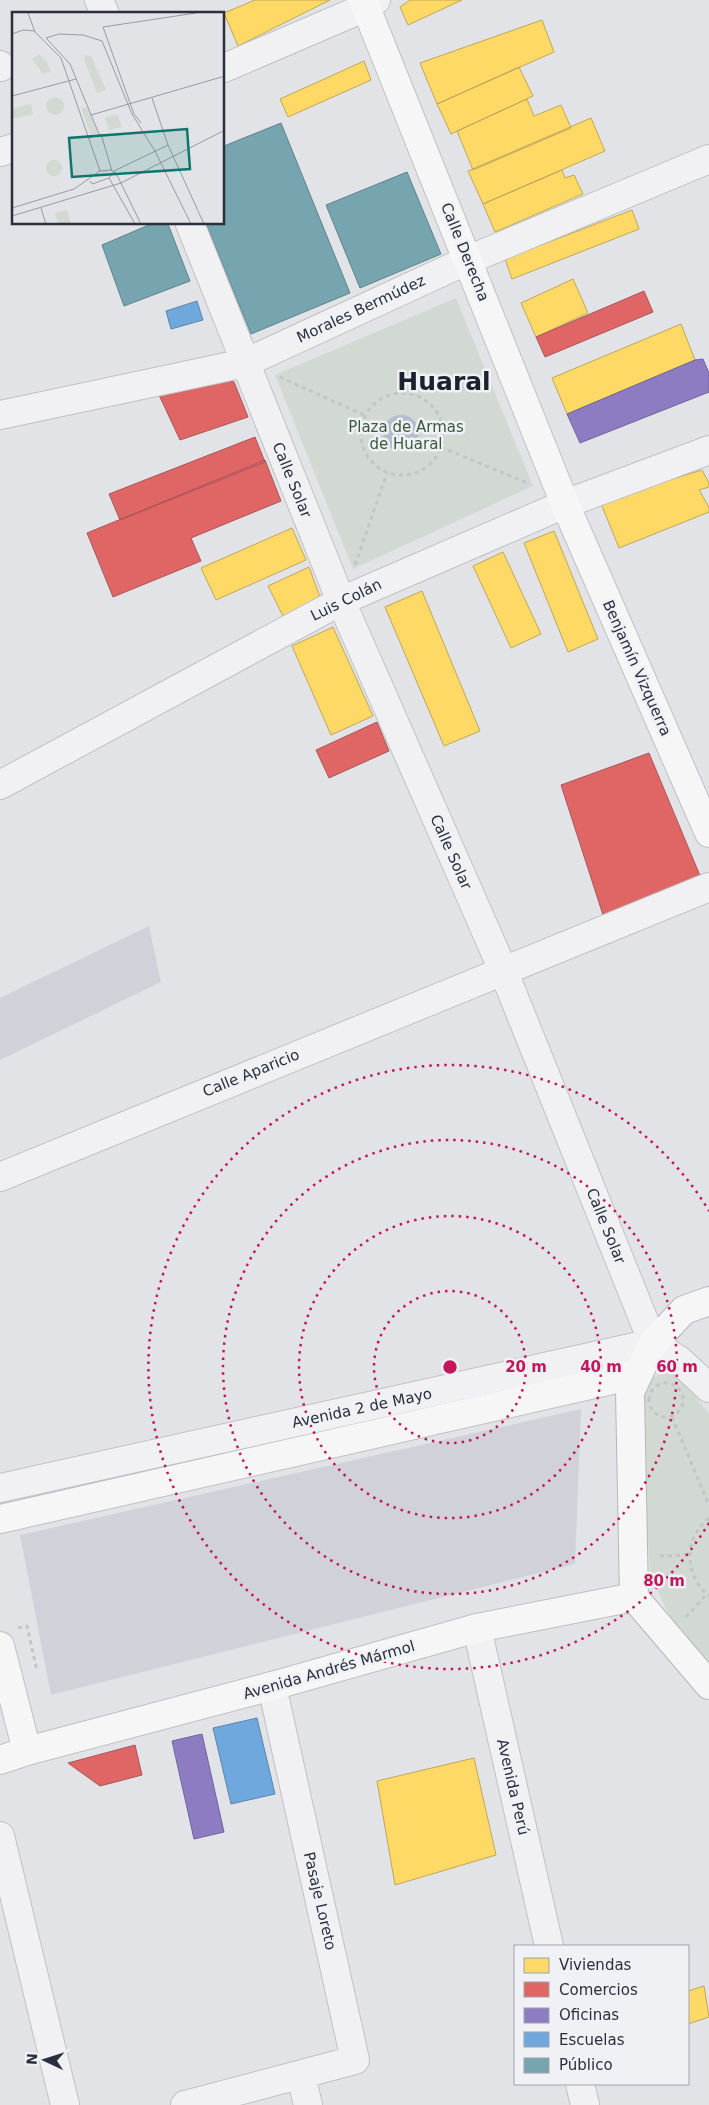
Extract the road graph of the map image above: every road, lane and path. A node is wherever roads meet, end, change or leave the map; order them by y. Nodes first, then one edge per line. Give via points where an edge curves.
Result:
1 (99, 0) edge
2 (369, 2) edge
3 (104, 12) edge
4 (225, 68) edge
5 (709, 159) edge
6 (190, 225) edge
7 (468, 260) junction
8 (245, 363) junction
9 (284, 371) dead end
10 (275, 375) junction
11 (279, 384) dead end
12 (0, 415) edge
13 (366, 416) junction
14 (441, 447) junction
15 (709, 450) edge
16 (387, 472) junction
17 (530, 477) dead end
18 (533, 486) junction
19 (524, 490) dead end
20 (565, 504) junction
21 (350, 560) dead end
22 (362, 565) dead end
23 (353, 569) junction
24 (341, 601) junction
25 (0, 785) edge
26 (709, 833) edge
27 (709, 886) edge
28 (503, 970) junction
29 (0, 1177) edge
30 (709, 1300) edge
31 (653, 1343) junction
32 (638, 1374) junction
33 (709, 1388) edge
34 (672, 1417) junction
35 (0, 1488) edge
36 (709, 1505) edge
37 (709, 1518) edge
38 (0, 1519) edge
39 (689, 1555) junction
40 (659, 1556) dead end
41 (708, 1595) edge
42 (634, 1596) junction
43 (682, 1622) dead end
44 (27, 1626) dead end
45 (477, 1628) junction
46 (0, 1646) edge
47 (38, 1671) dead end
48 (709, 1685) edge
49 (272, 1686) junction
50 (27, 1751) junction
51 (0, 1760) edge
52 (0, 1836) edge
53 (549, 1945) edge
54 (301, 2076) junction
55 (580, 2085) edge
56 (65, 2105) edge
57 (185, 2105) edge
58 (308, 2105) edge
59 (585, 2105) edge

1 - 3 street
2 - 4 street
2 - 7 main road, Calle Derecha
5 - 7 street, Morales Bermúdez
6 - 8 street, Calle Solar
7 - 8 street, Morales Bermúdez
7 - 20 main road, Calle Derecha
8 - 12 street, Morales Bermúdez
8 - 24 street, Calle Solar
9 - 10 path
10 - 11 path
10 - 13 path
13 - 14 path via 373,404 385,397 398,392 412,393 435,408 442,420 444,434
13 - 16 path via 361,429 362,443 376,466
14 - 16 path via 426,468 414,474
14 - 18 path
15 - 20 street, Luis Colán
16 - 23 path
17 - 18 path
18 - 19 path
20 - 24 street, Luis Colán
20 - 26 main road, Benjamín Vizquerra
21 - 23 path
22 - 23 path
24 - 25 street, Luis Colán
24 - 28 street, Calle Solar
27 - 28 street, Calle Aparicio
28 - 29 street, Calle Aparicio
28 - 31 street, Calle Solar
30 - 31 main road via 684,1310
31 - 32 main road
31 - 33 street via 680,1361
31 - 35 street, Avenida 2 de Mayo
32 - 38 main road, Avenida 2 de Mayo
32 - 42 main road via 630,1392
34 - 34 path via 683,1403 681,1392 667,1383 656,1386 648,1400 652,1411 661,1418
34 - 36 path
37 - 39 path via 697,1530
39 - 40 path
39 - 41 path via 692,1574
41 - 43 path
42 - 45 main road, Avenida Andrés Mármol
42 - 48 main road
44 - 47 path
45 - 49 main road, Avenida Andrés Mármol
45 - 53 street, Avenida Perú
46 - 50 main road
49 - 50 main road, Avenida Andrés Mármol
49 - 54 street, Pasaje Loreto via 355,2060
50 - 51 main road, Avenida Andrés Mármol
52 - 56 street
54 - 57 street
54 - 58 street
55 - 59 street

